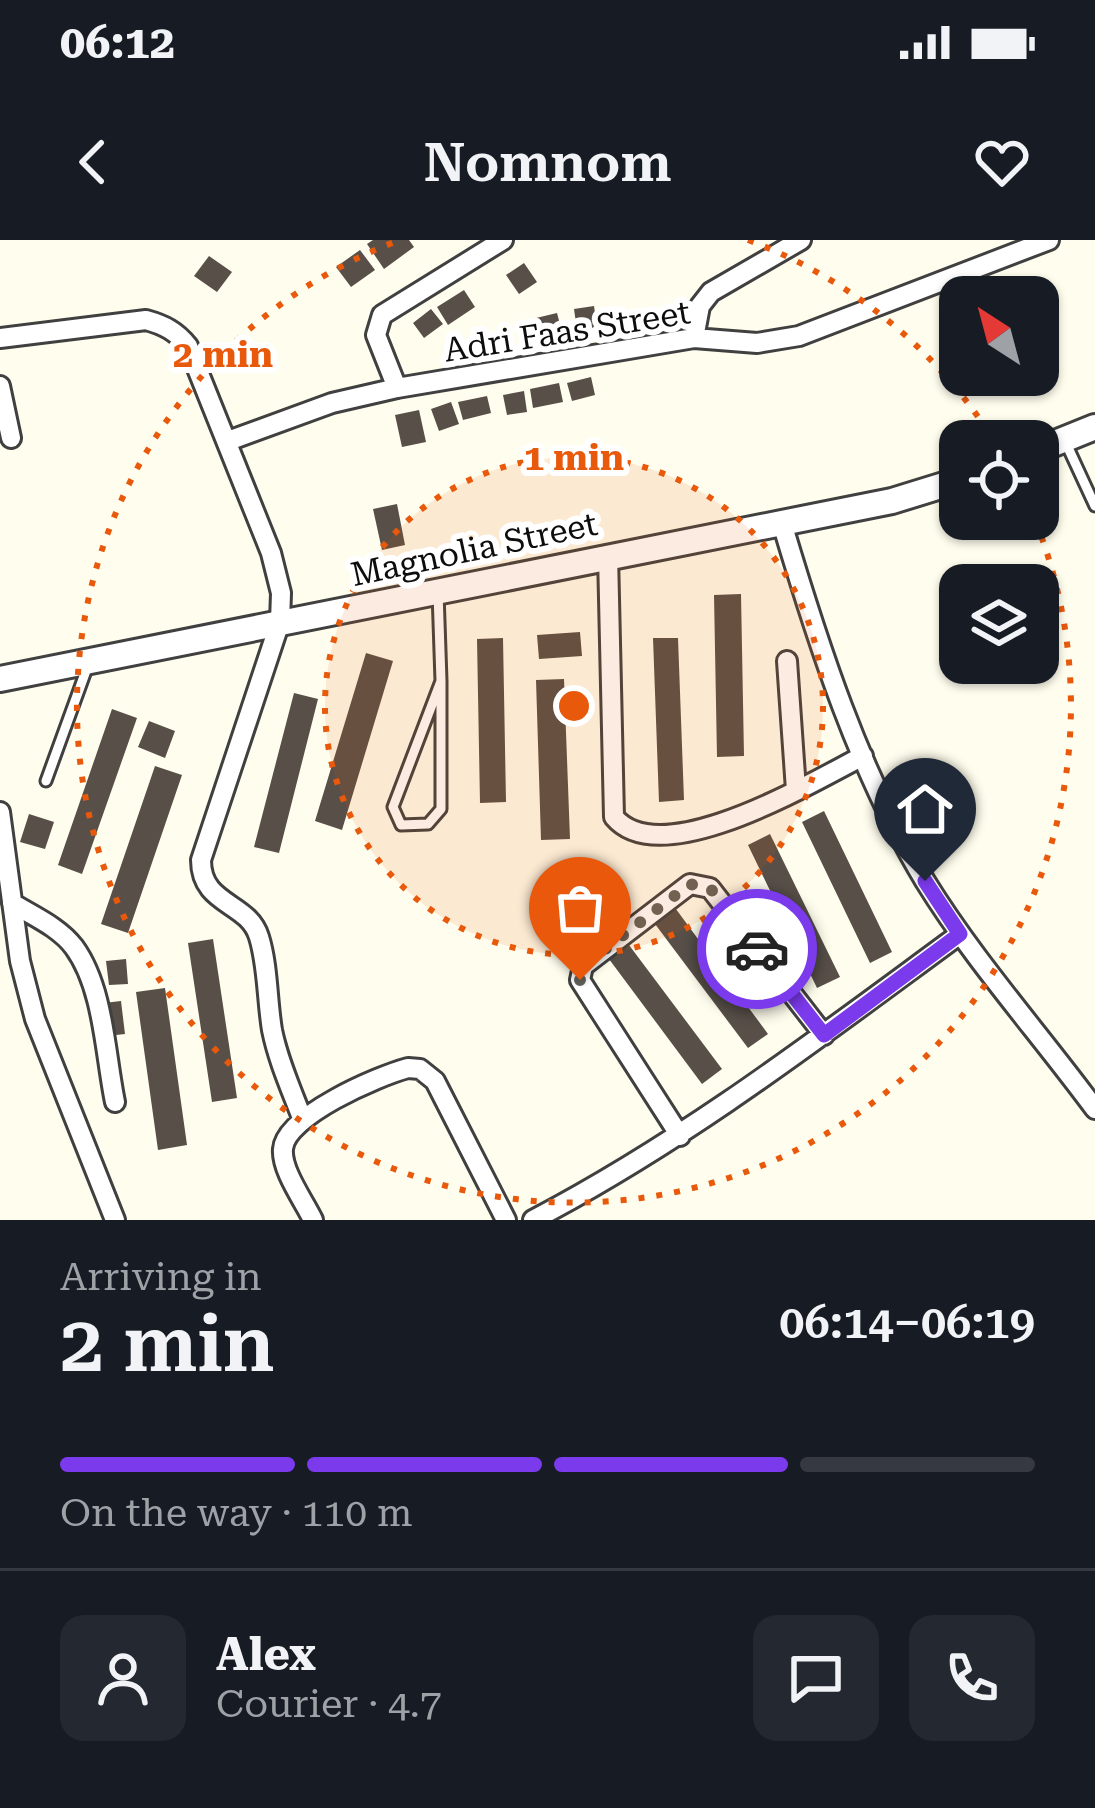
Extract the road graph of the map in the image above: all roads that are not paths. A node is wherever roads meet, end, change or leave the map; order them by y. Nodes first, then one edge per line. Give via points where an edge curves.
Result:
1 (503, 240) edge
2 (801, 240) edge
3 (1048, 240) edge
4 (0, 338) edge
5 (694, 338) junction
6 (0, 386) edge
7 (397, 388) junction
8 (1095, 427) edge
9 (11, 438) dead end
10 (228, 440) junction
11 (1064, 440) junction
12 (1059, 442) edge
13 (939, 486) edge
14 (1095, 506) edge
15 (782, 523) junction
16 (608, 555) junction
17 (438, 592) junction
18 (280, 622) junction
19 (787, 661) dead end
20 (88, 664) junction
21 (0, 679) edge
22 (441, 681) junction
23 (863, 757) junction
24 (46, 781) dead end
25 (796, 790) junction
26 (0, 812) edge
27 (12, 903) junction
28 (960, 934) junction
29 (824, 1035) junction
30 (1089, 1087) edge
31 (115, 1102) dead end
32 (1095, 1109) edge
33 (302, 1118) junction
34 (680, 1136) junction
35 (116, 1220) edge
36 (313, 1220) edge
37 (506, 1220) edge
38 (533, 1220) edge

1 - 7 street via 382,315 376,334
2 - 5 street via 705,298
3 - 5 street, Adri Faas Street via 799,336 757,344
4 - 10 street via 159,324 188,346
5 - 7 street, Adri Faas Street
6 - 9 street
7 - 10 street, Adri Faas Street
8 - 11 street
10 - 18 street via 276,573
11 - 12 street
11 - 14 lane
13 - 15 street, Magnolia Street
15 - 16 street, Magnolia Street
15 - 23 street
16 - 17 street, Magnolia Street
16 - 25 street via 614,818 633,832 690,833
17 - 18 street, Magnolia Street
17 - 22 lane
18 - 20 street, Magnolia Street
18 - 33 street via 201,870 209,890 259,937 273,1035
19 - 25 street
20 - 21 street, Magnolia Street
20 - 24 lane
22 - 22 lane via 441,808 428,824 401,825 394,807
23 - 25 street
23 - 28 street
26 - 27 street
27 - 31 street via 63,935 83,963
27 - 35 street via 35,1019
28 - 29 street
28 - 30 street
29 - 34 street
29 - 34 street via 710,888 690,884 583,966 580,980
30 - 32 street
33 - 36 street via 283,1156
33 - 37 street via 397,1071 420,1069 434,1081
34 - 38 street

